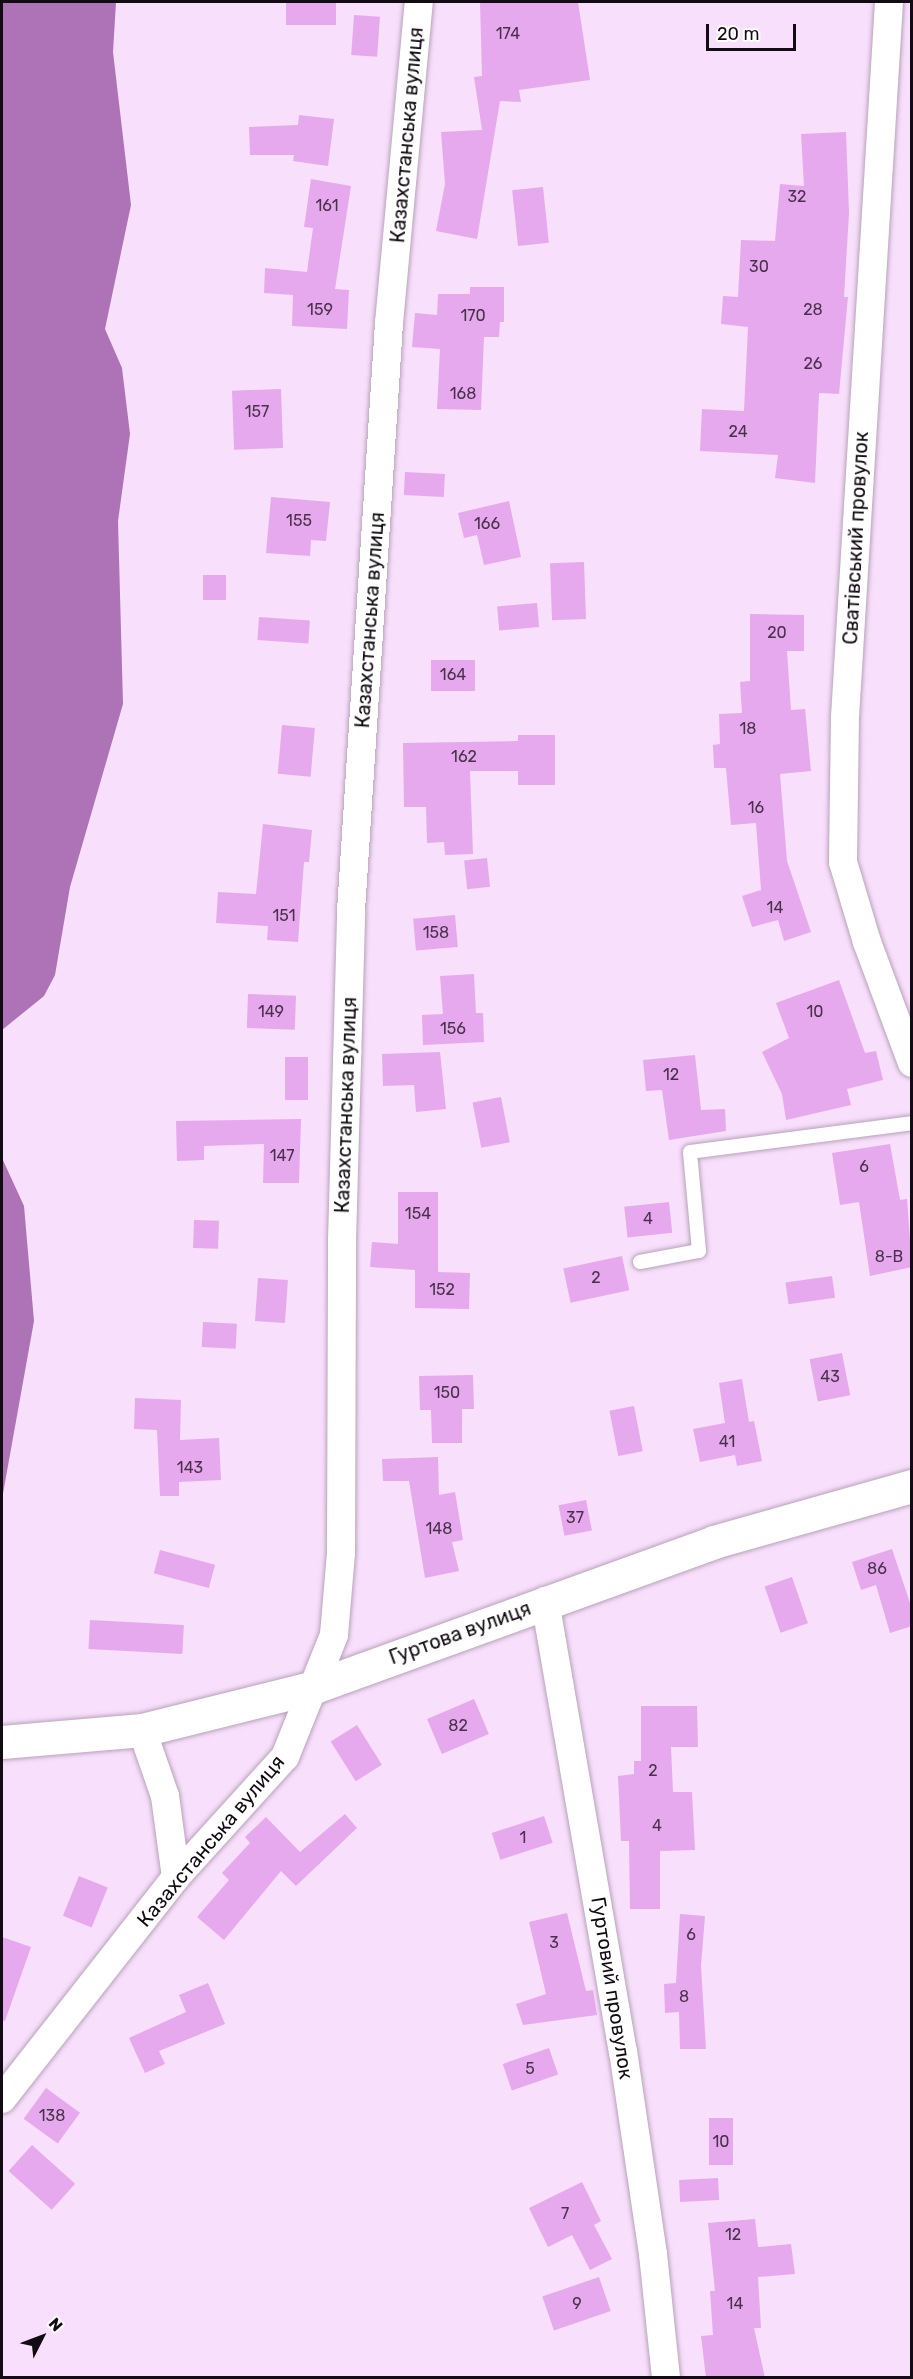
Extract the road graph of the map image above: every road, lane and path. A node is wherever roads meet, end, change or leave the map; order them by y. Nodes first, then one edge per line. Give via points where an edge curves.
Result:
1 (419, 2) edge
2 (889, 2) edge
3 (912, 1063) edge
4 (912, 1123) edge
5 (640, 1262) dead end
6 (912, 1486) edge
7 (545, 1601) junction
8 (314, 1687) junction
9 (142, 1730) junction
10 (2, 1742) edge
11 (176, 1877) junction
12 (2, 2099) edge
13 (666, 2378) edge

1 - 8 street, Казахстанська вулиця via 389,323 351,911 342,1241 341,1553 334,1635
2 - 3 street, Сватівський провулок via 845,717 843,862 867,942
4 - 5 lane via 690,1152 699,1251
6 - 7 street, Гуртова вулиця via 714,1542
7 - 8 street, Гуртова вулиця
7 - 13 street, Гуртовий провулок via 623,2051 654,2254
8 - 9 street, Гуртова вулиця
8 - 11 street, Казахстанська вулиця via 285,1757
9 - 10 street, Гуртова вулиця
9 - 11 street via 165,1796
11 - 12 street, Казахстанська вулиця

